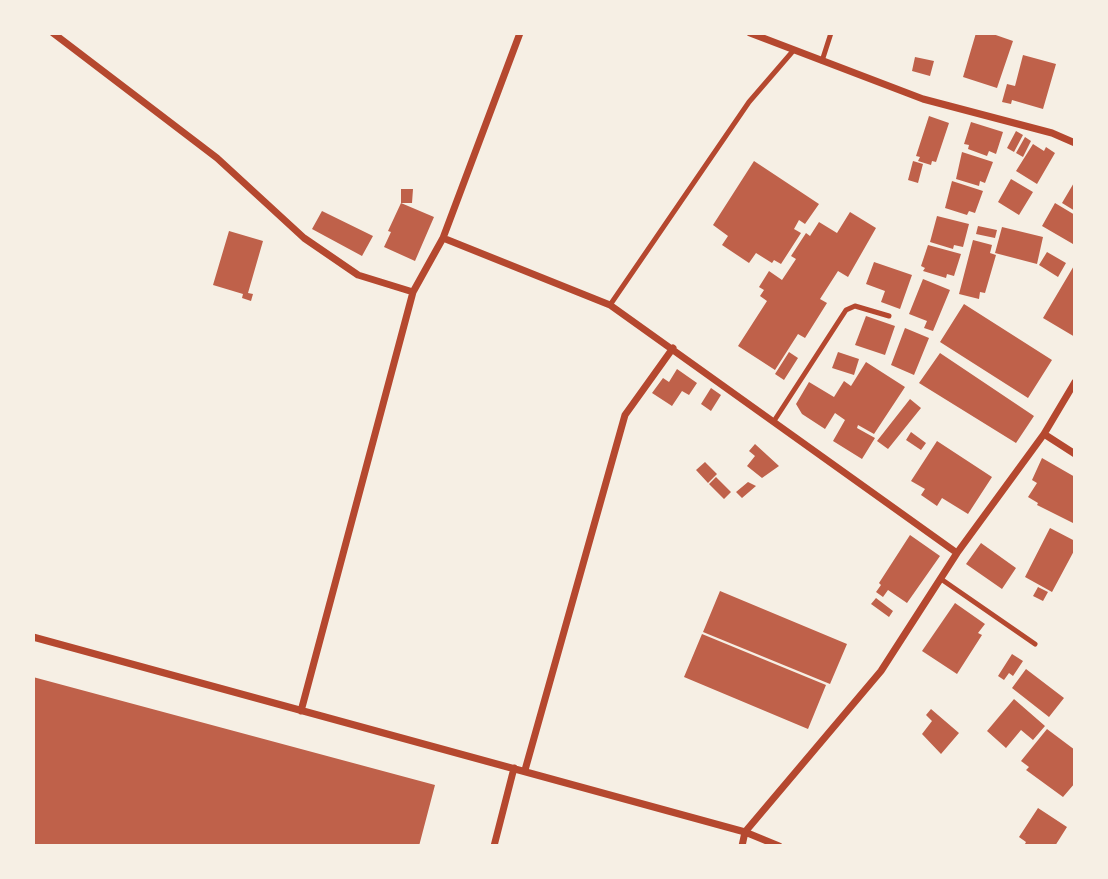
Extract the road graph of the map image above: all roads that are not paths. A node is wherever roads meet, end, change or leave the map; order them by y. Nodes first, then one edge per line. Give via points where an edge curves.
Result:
1 (53, 33) edge
2 (520, 33) edge
3 (750, 33) edge
4 (831, 33) edge
5 (793, 51) junction
6 (822, 61) junction
7 (1075, 143) edge
8 (443, 238) junction
9 (413, 292) junction
10 (610, 305) junction
11 (888, 316) dead end
12 (673, 348) junction
13 (1075, 382) edge
14 (774, 421) junction
15 (1044, 434) junction
16 (1075, 454) edge
17 (957, 553) junction
18 (941, 579) junction
19 (33, 637) edge
20 (1035, 644) dead end
21 (301, 711) junction
22 (514, 768) junction
23 (525, 770) junction
24 (745, 832) junction
25 (494, 846) edge
26 (742, 846) edge
27 (779, 846) edge

1 - 9 street via 218,158 304,238 358,275
2 - 8 street
3 - 5 street
4 - 6 lane
5 - 6 street
5 - 10 lane via 749,102
6 - 7 street via 923,99
8 - 9 street
8 - 10 street
9 - 21 street
10 - 12 street
11 - 14 lane via 855,306 846,310
12 - 14 street
12 - 23 street via 625,415
13 - 15 street
14 - 17 street
15 - 16 street
15 - 17 street
17 - 18 street
18 - 20 lane
18 - 24 street via 881,671
19 - 21 street
21 - 22 street
22 - 23 street
22 - 25 street
23 - 24 street
24 - 26 street
24 - 27 street

